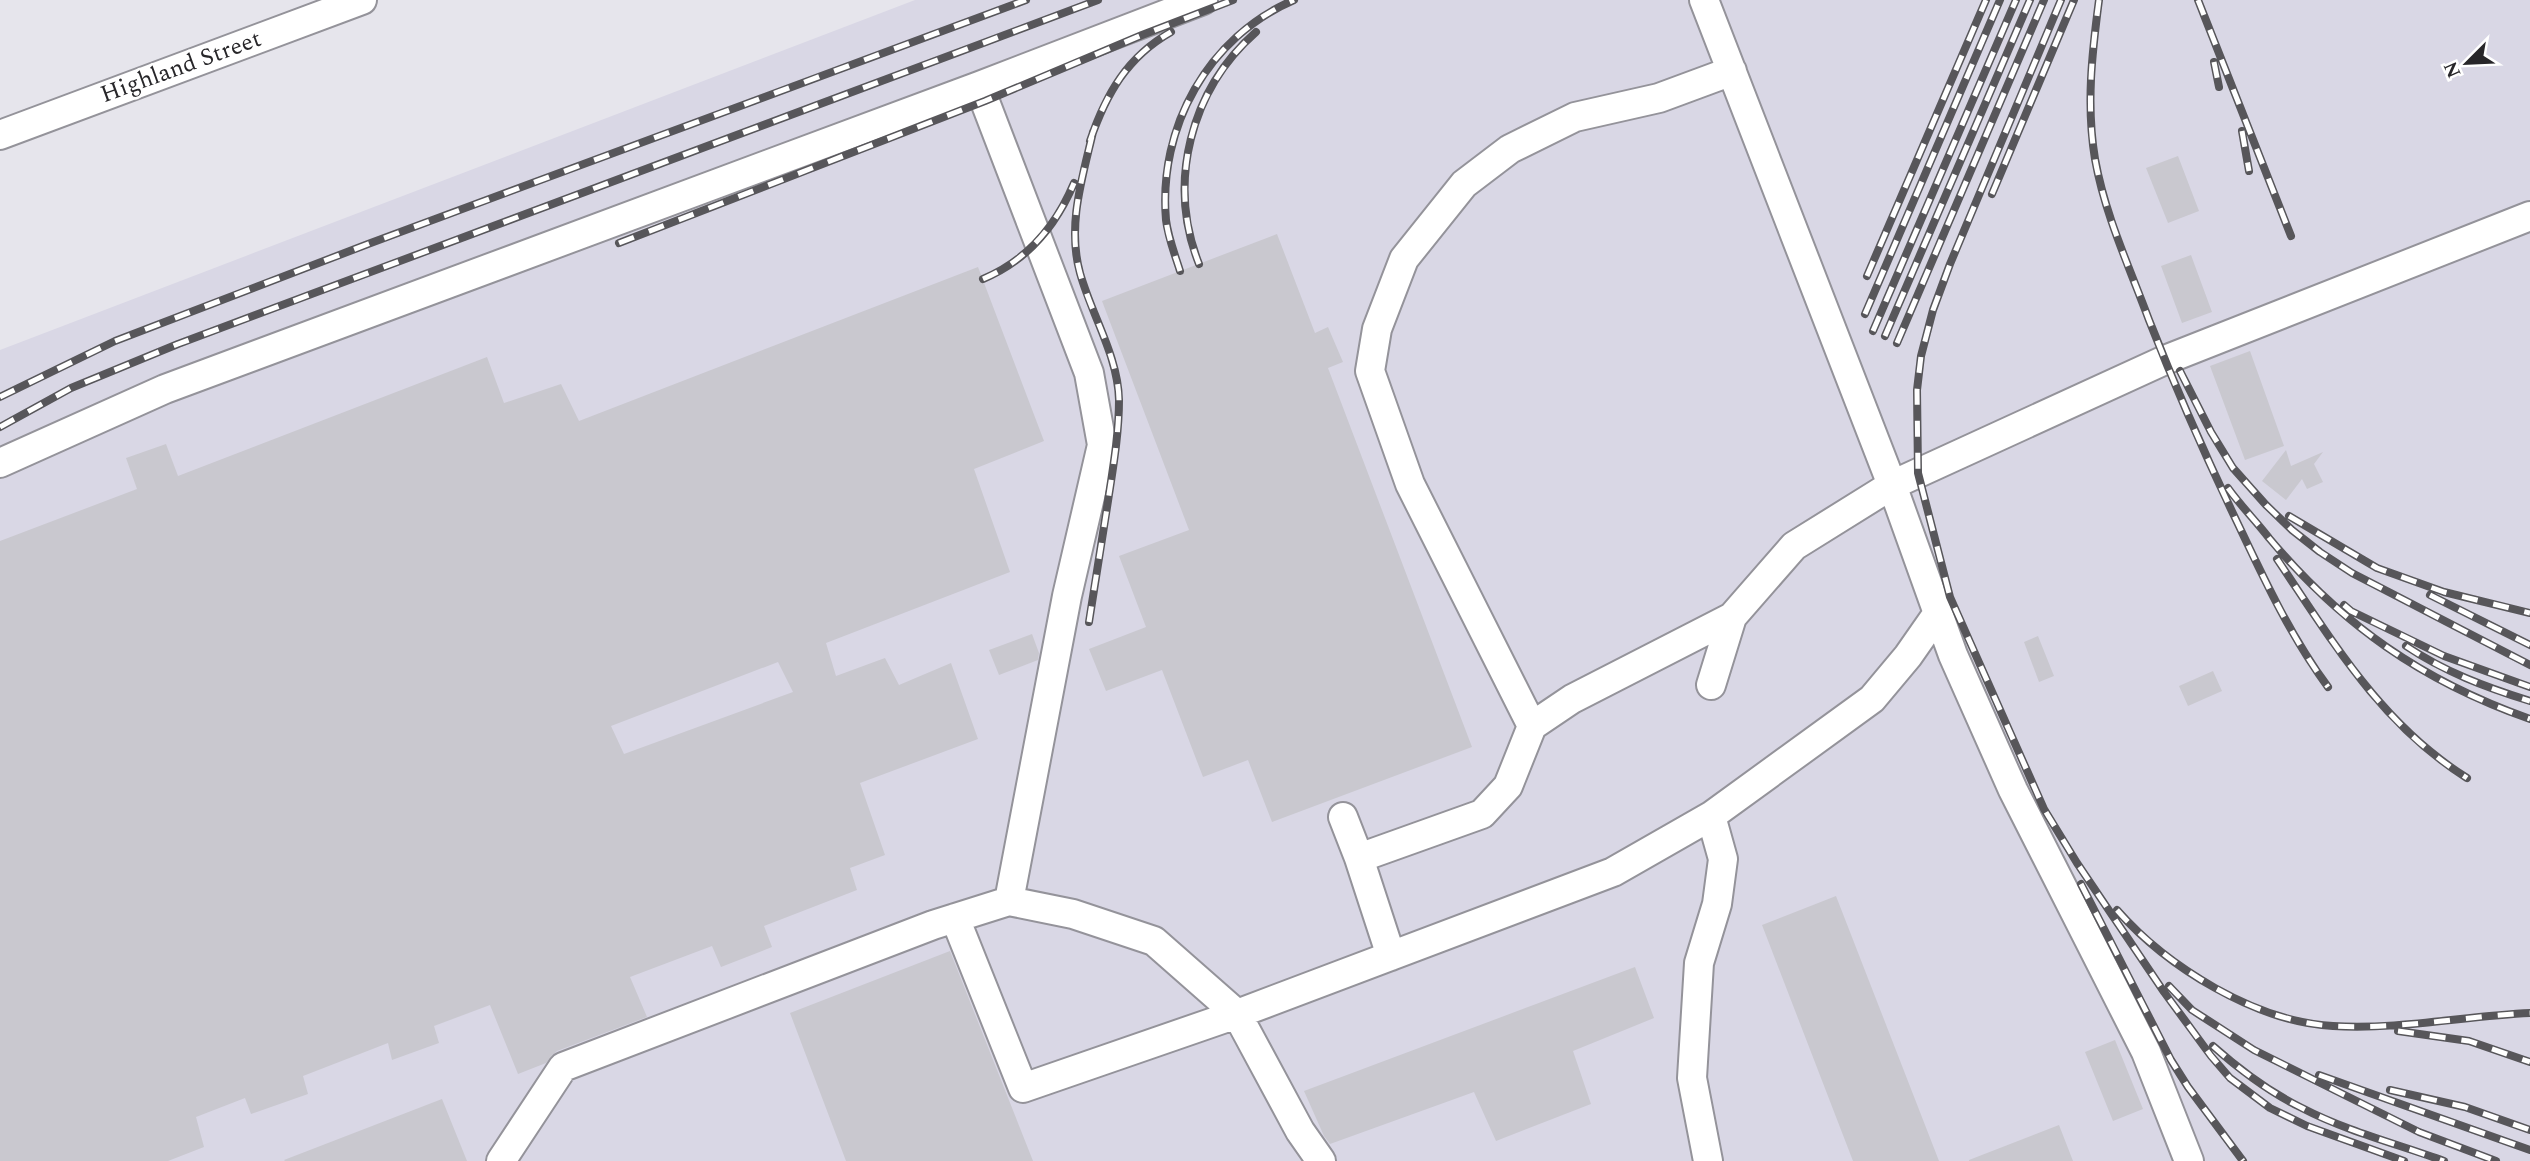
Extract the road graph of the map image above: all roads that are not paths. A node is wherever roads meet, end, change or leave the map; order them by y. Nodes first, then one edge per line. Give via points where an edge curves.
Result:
1 (362, 0) edge
2 (1203, 0) edge
3 (1704, 0) edge
4 (1731, 71) junction
5 (979, 86) junction
6 (0, 135) edge
7 (2530, 216) edge
8 (0, 463) edge
9 (1892, 485) junction
10 (1938, 613) junction
11 (1732, 617) junction
12 (1711, 685) dead end
13 (1532, 726) junction
14 (1711, 816) junction
15 (1343, 817) dead end
16 (1359, 858) junction
17 (1009, 901) junction
18 (956, 918) junction
19 (1391, 956) junction
20 (1237, 1014) junction
21 (501, 1161) edge
22 (1321, 1161) edge
23 (1708, 1161) edge
24 (2189, 1161) edge

1 - 6 street, Highland Street
2 - 5 street
3 - 4 street
4 - 9 street
4 - 13 street via 1660,98 1575,117 1510,149 1464,184 1404,259 1377,330 1370,371 1410,484
5 - 8 street via 164,388
5 - 17 street via 1089,373 1102,446
7 - 9 street via 2165,359
9 - 10 street
9 - 11 street via 1794,546
10 - 14 street via 1872,699
10 - 24 street via 2013,790 2146,1052
11 - 12 street
11 - 13 street via 1572,699
13 - 16 street via 1508,786 1482,814
14 - 19 street via 1613,872
14 - 23 street via 1723,859 1717,904 1699,963 1692,1078
15 - 16 street
16 - 19 street
17 - 18 street
17 - 20 street via 1073,914 1154,941
18 - 20 street via 1023,1088
18 - 21 street via 563,1067
19 - 20 street
20 - 22 street

